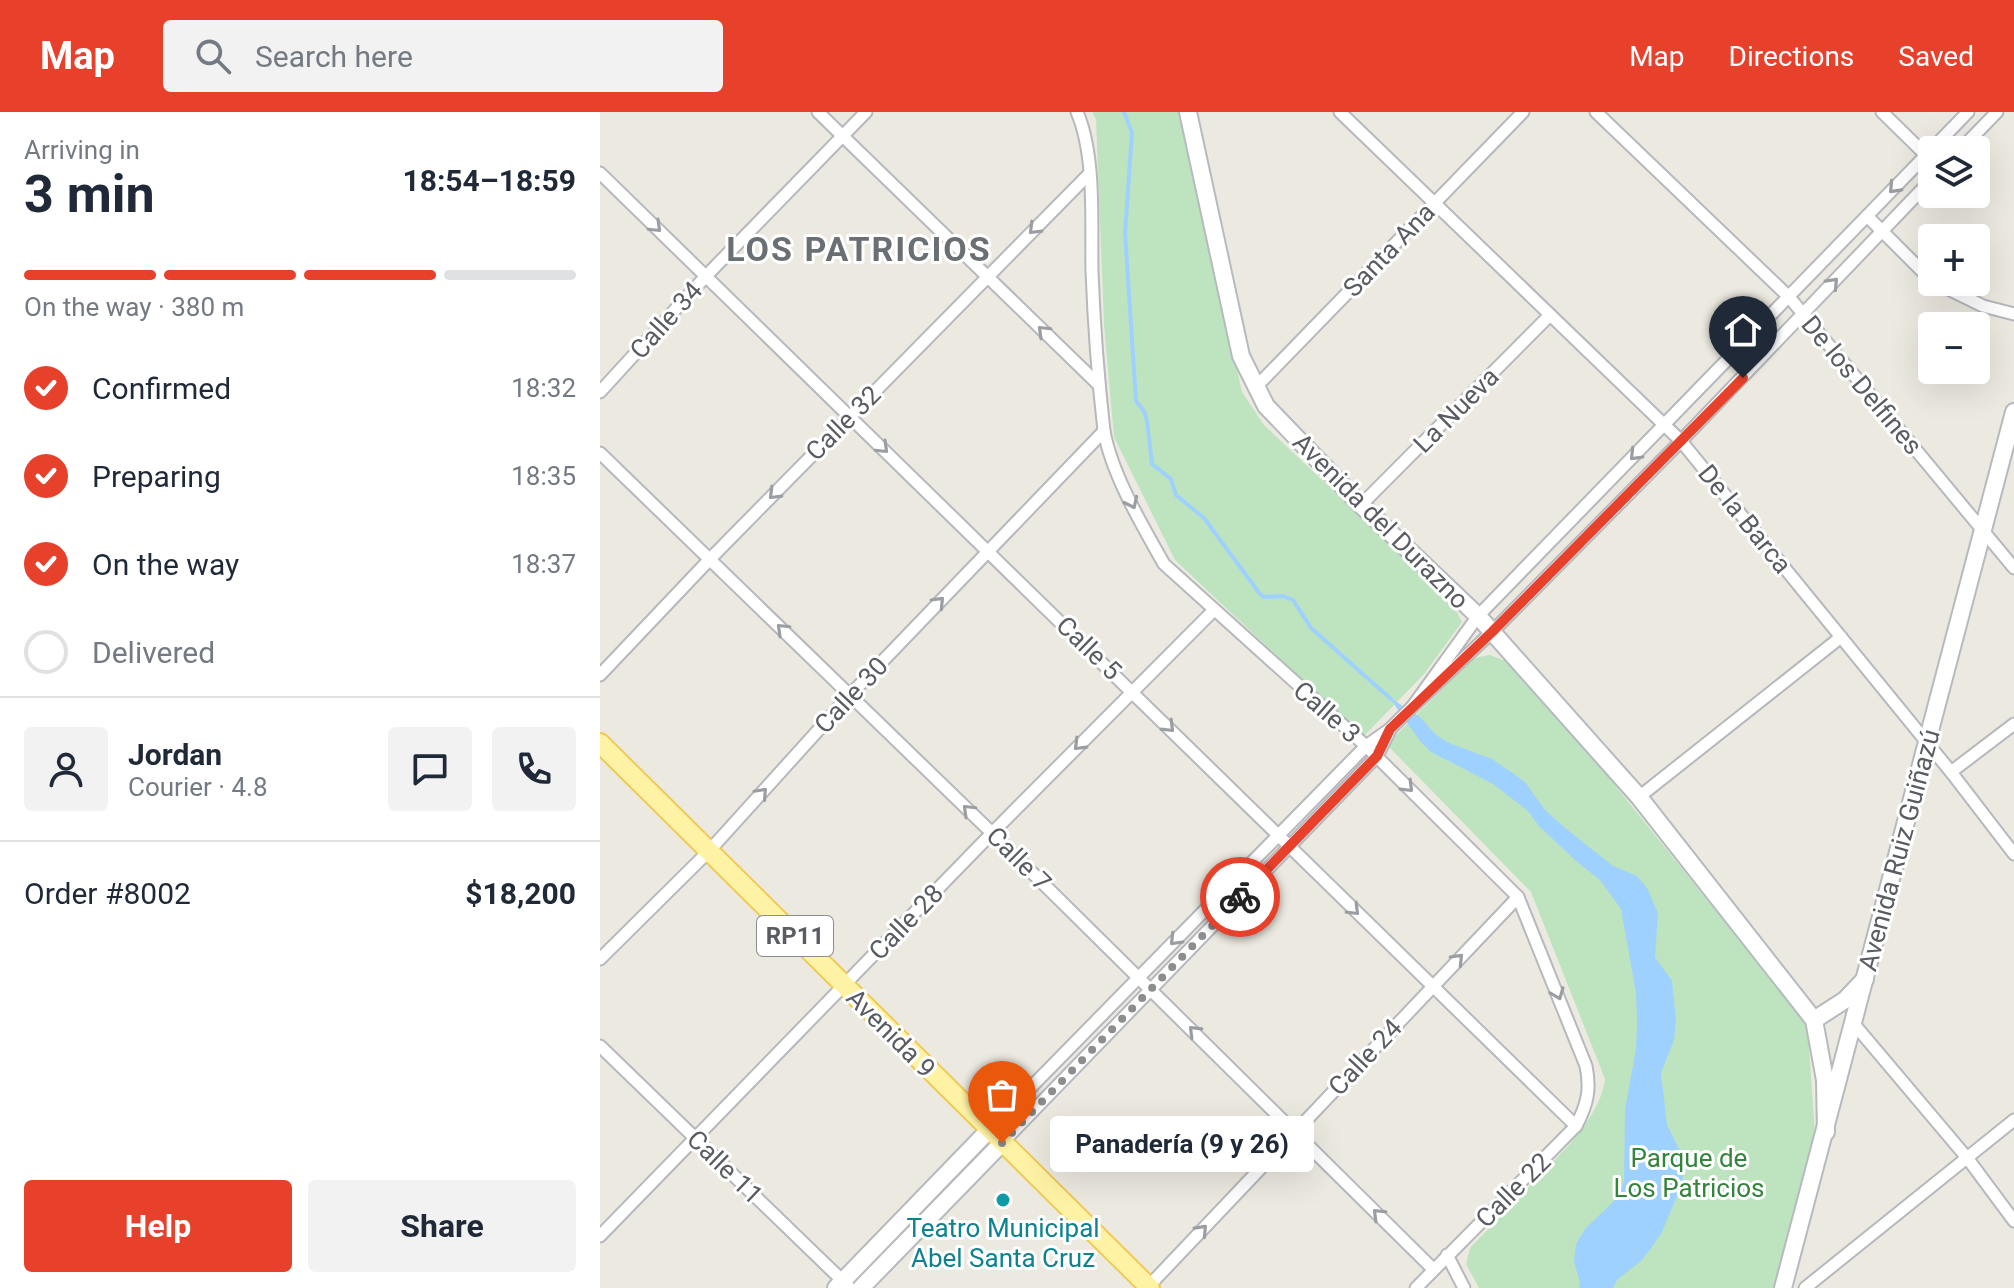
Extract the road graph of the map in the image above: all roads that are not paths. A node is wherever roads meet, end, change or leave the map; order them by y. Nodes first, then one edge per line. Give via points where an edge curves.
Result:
1 (818, 112) edge
2 (866, 112) edge
3 (1077, 112) edge
4 (1188, 112) edge
5 (1340, 112) edge
6 (1523, 112) edge
7 (1596, 112) edge
8 (1882, 112) edge
9 (1968, 112) edge
10 (1997, 112) edge
11 (843, 136) junction
12 (1948, 136) edge
13 (1974, 136) edge
14 (1918, 147) edge
15 (1918, 168) edge
16 (1089, 169) junction
17 (600, 173) edge
18 (1918, 194) edge
19 (1436, 202) junction
20 (1867, 216) junction
21 (1882, 231) junction
22 (1918, 266) edge
23 (706, 276) junction
24 (988, 277) junction
25 (1963, 296) edge
26 (1789, 297) junction
27 (1804, 314) junction
28 (2014, 314) edge
29 (1550, 315) junction
30 (1099, 385) junction
31 (1255, 388) junction
32 (600, 392) edge
33 (2014, 412) edge
34 (850, 416) junction
35 (1664, 426) junction
36 (1104, 431) junction
37 (1681, 441) junction
38 (600, 453) edge
39 (1361, 505) junction
40 (1984, 530) junction
41 (989, 551) junction
42 (710, 559) junction
43 (2014, 568) edge
44 (1213, 611) junction
45 (1478, 616) junction
46 (1492, 632) junction
47 (1841, 637) junction
48 (600, 675) edge
49 (1133, 691) junction
50 (850, 695) junction
51 (1413, 706) junction
52 (2014, 724) edge
53 (1390, 729) junction
54 (600, 743) edge
55 (1927, 743) junction
56 (1366, 746) junction
57 (1377, 756) junction
58 (1951, 772) junction
59 (1639, 797) junction
60 (992, 833) junction
61 (1278, 835) junction
62 (1289, 846) junction
63 (710, 850) junction
64 (2014, 854) edge
65 (1518, 897) junction
66 (600, 959) edge
67 (1139, 977) junction
68 (1866, 977) junction
69 (844, 986) junction
70 (1432, 987) junction
71 (1151, 989) junction
72 (1814, 1020) junction
73 (1854, 1024) junction
74 (600, 1046) edge
75 (1589, 1081) joint
76 (2014, 1120) edge
77 (1576, 1126) junction
78 (1295, 1132) junction
79 (1826, 1132) junction
80 (996, 1136) junction
81 (695, 1138) junction
82 (1968, 1159) junction
83 (2014, 1221) edge
84 (600, 1236) edge
85 (1447, 1255) junction
86 (1433, 1269) junction
87 (843, 1286) edge
88 (1149, 1287) edge
89 (861, 1288) edge
90 (1416, 1288) edge
91 (1464, 1288) edge
92 (1783, 1288) edge
93 (1805, 1288) edge

1 - 11 street
2 - 11 street, Calle 34
3 - 16 street, Calle 3
4 - 31 main road, Avenida del Durazno via 1241,356
5 - 19 street, De la Barca
6 - 19 street, Santa Ana
7 - 26 street, De los Delfines
8 - 14 street
9 - 12 street
10 - 13 street
11 - 23 street, Calle 34
11 - 24 street
15 -> 20 street
16 -> 24 street, Calle 32
16 - 30 street, Calle 3
17 -> 23 street, Calle 5
18 - 21 street
19 - 29 street, De la Barca
19 - 31 street, Santa Ana
20 - 21 street
20 - 26 street
21 - 22 street
27 -> 21 street
23 - 32 street, Calle 34
23 - 34 street, Calle 5
30 -> 24 street
24 - 34 street, Calle 32
25 - 28 street
26 - 27 street, De los Delfines
26 - 35 street
27 - 37 street
27 - 40 street, De los Delfines
29 - 35 street, De la Barca
29 - 39 street, La Nueva
30 - 36 street, Calle 3
31 - 39 main road, Avenida del Durazno
33 - 40 main road, Avenida Ruiz Guiñazú
34 -> 41 street, Calle 5
34 -> 42 street, Calle 32
35 - 37 street, De la Barca
35 -> 45 street
36 - 41 street, Calle 30
36 -> 44 street, Calle 3 via 1108,452 1164,564
37 - 46 street
37 - 47 street, De la Barca
38 - 42 street, Calle 7
39 - 45 main road, Avenida del Durazno
40 - 43 street, De los Delfines
40 - 55 main road, Avenida Ruiz Guiñazú
41 - 49 street, Calle 5
50 -> 41 street, Calle 30
42 - 48 street, Calle 32
50 -> 42 street, Calle 7
44 - 49 street, Calle 28
44 - 56 street, Calle 3
45 - 46 main road, Avenida del Durazno
45 - 51 street
46 - 51 street
46 - 59 main road, Avenida del Durazno
47 - 55 street, De la Barca
47 - 59 street
49 -> 60 street, Calle 28
49 -> 61 street, Calle 5
60 -> 50 street, Calle 7
63 -> 50 street, Calle 30
51 - 53 street
52 - 58 street
53 - 56 street
53 - 57 street
54 - 63 main road, Avenida 9 / RP11
55 - 58 street, De la Barca
55 - 68 main road, Avenida Ruiz Guiñazú
56 - 57 street, Calle 3
56 - 61 street
57 - 62 street
57 -> 65 street, Calle 3
58 - 64 street, De la Barca
59 - 72 main road, Avenida del Durazno
60 - 67 street, Calle 7
60 - 69 street, Calle 28
61 - 62 street, Calle 5
61 -> 67 street
62 -> 70 street, Calle 5
62 - 71 street
63 - 66 street, Calle 30
63 - 69 main road, Avenida 9 / RP11
70 -> 65 street, Calle 24
65 -> 75 street, Calle 3
67 - 71 street, Calle 7
67 - 80 street
68 - 72 main road via 1845,1000
68 - 73 main road, Avenida Ruiz Guiñazú
69 - 80 main road, Avenida 9 / RP11
69 - 81 street, Calle 28
70 - 77 street, Calle 5
70 - 78 street, Calle 24
78 -> 71 street, Calle 7
71 - 80 street
72 - 79 main road via 1825,1080
73 - 79 main road, Avenida Ruiz Guiñazú
73 - 82 street
74 - 81 street, Calle 11
75 - 77 street, Calle 22 via 1586,1107
76 - 82 street
77 - 85 street, Calle 22
86 -> 78 street, Calle 7
88 -> 78 street, Calle 24
79 - 92 main road, Avenida Ruiz Guiñazú
80 - 87 main road
80 - 88 main road, Avenida 9 / RP11
80 - 89 main road
81 - 84 street, Calle 28
81 - 87 street, Calle 11
82 - 83 street
82 - 93 street
85 - 86 street, Calle 22
85 - 91 street
86 - 90 street, Calle 22

